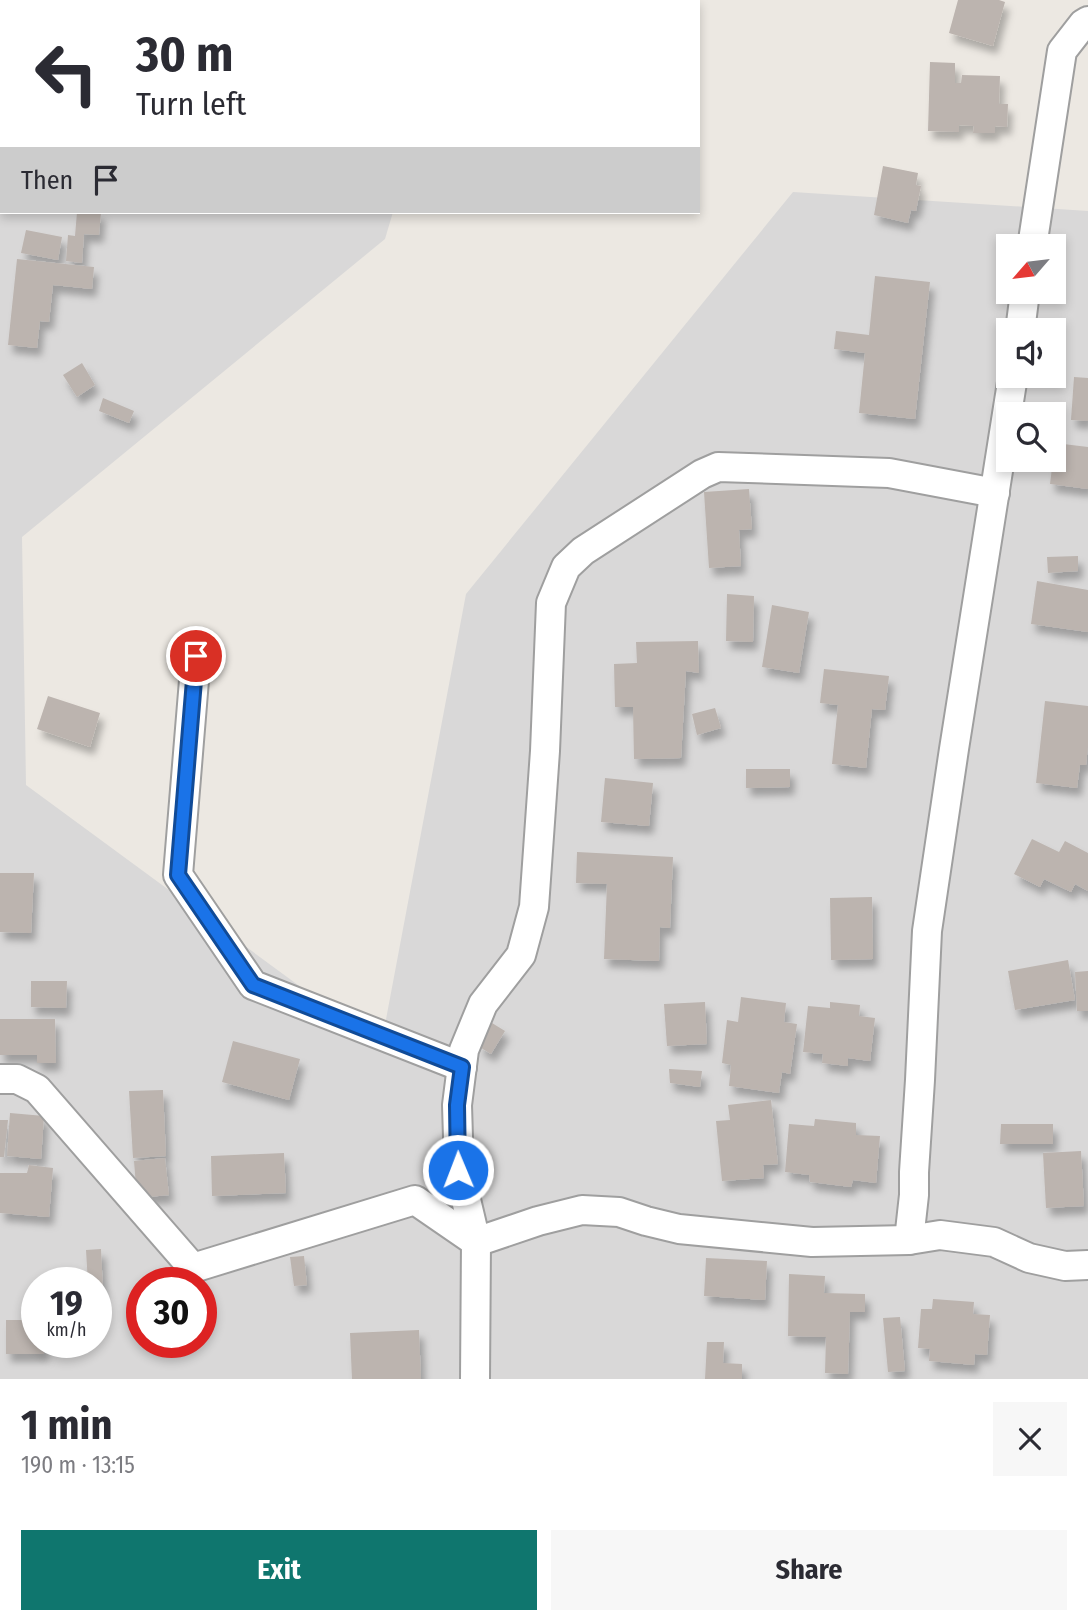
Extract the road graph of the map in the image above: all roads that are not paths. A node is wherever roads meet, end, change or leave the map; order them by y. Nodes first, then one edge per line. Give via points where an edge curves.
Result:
1 (1088, 21) edge
2 (1034, 234) edge
3 (1011, 388) edge
4 (995, 493) junction
5 (196, 656) dead end
6 (462, 1067) junction
7 (0, 1079) edge
8 (909, 1240) junction
9 (476, 1242) junction
10 (1088, 1265) edge
11 (475, 1379) edge

1 - 2 street via 1062,51
3 - 4 street
4 - 6 street via 889,473 718,467 620,526 566,566 551,603 534,906 520,955 483,1004
4 - 8 street via 927,931
5 - 6 street via 178,875 253,985
6 - 9 street via 457,1105 458,1170
7 - 9 street via 17,1079 37,1089 193,1268 415,1200
8 - 9 street via 812,1242 679,1228 618,1212 582,1210
8 - 10 street via 940,1235 994,1242 1029,1258 1065,1266
9 - 11 street

